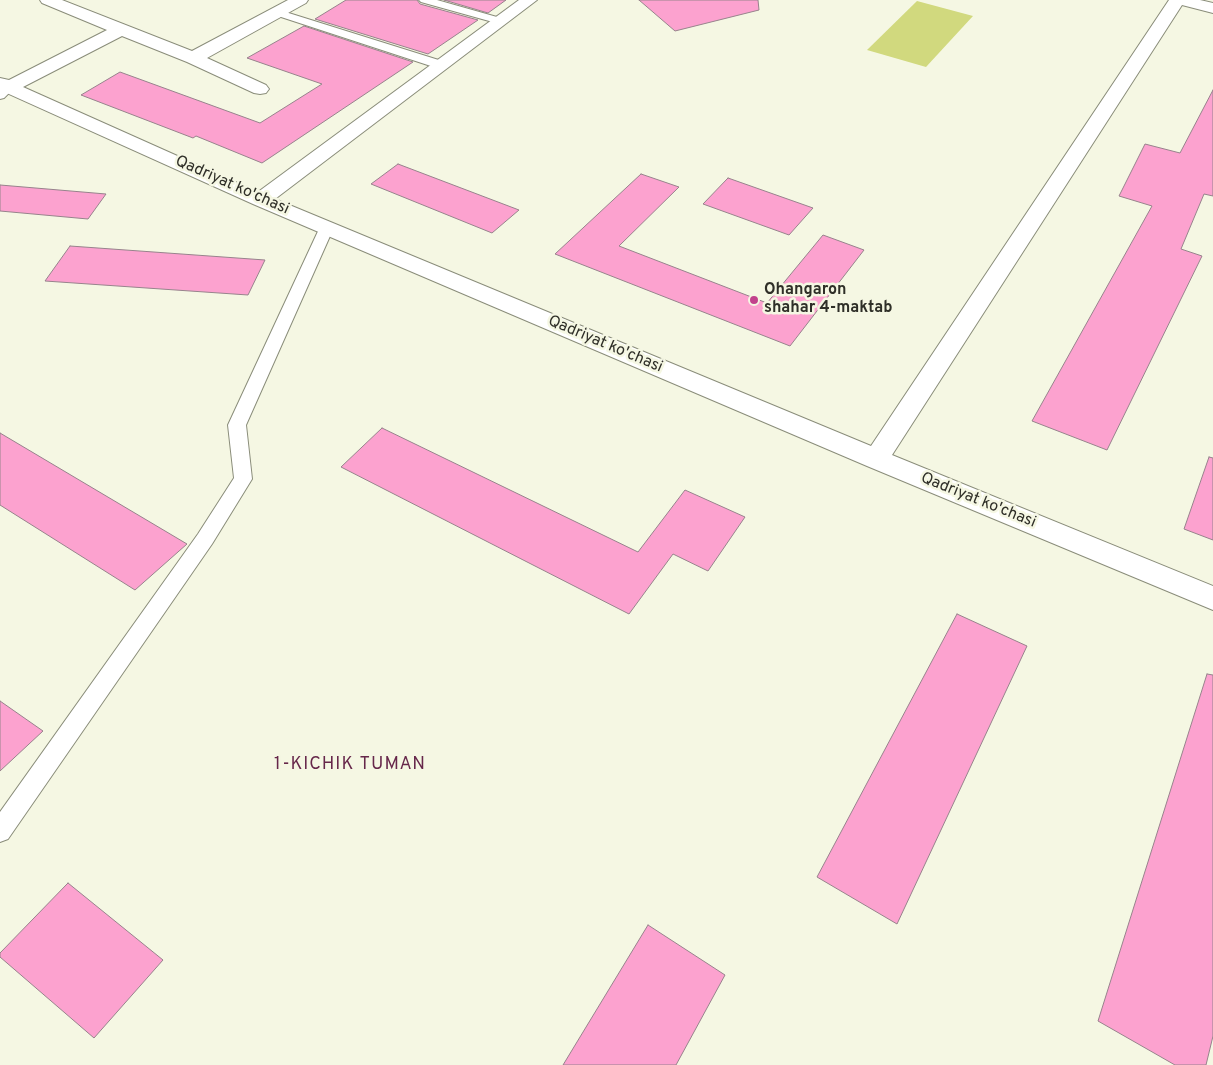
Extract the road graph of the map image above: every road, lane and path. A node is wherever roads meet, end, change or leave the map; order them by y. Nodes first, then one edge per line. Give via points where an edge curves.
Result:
1 (48, 0) edge
2 (300, 0) edge
3 (425, 0) edge
4 (529, 0) edge
5 (1179, 0) edge
6 (1213, 8) edge
7 (279, 13) junction
8 (500, 21) junction
9 (120, 30) junction
10 (193, 58) junction
11 (441, 65) junction
12 (3, 88) edge
13 (260, 89) dead end
14 (260, 200) junction
15 (327, 227) junction
16 (876, 459) junction
17 (1213, 598) edge
18 (0, 831) edge

1 - 9 street
2 - 7 street
3 - 8 lane
4 - 8 street
5 - 6 street
5 - 16 street
7 - 10 street
7 - 11 lane
8 - 11 street
9 - 10 street
9 - 12 street
10 - 13 street
11 - 14 street
12 - 14 street, Qadriyat ko'chasi
14 - 15 street, Qadriyat ko'chasi
15 - 16 street, Qadriyat ko'chasi
15 - 18 lane via 237,425 243,479 205,539
16 - 17 street, Qadriyat ko'chasi

